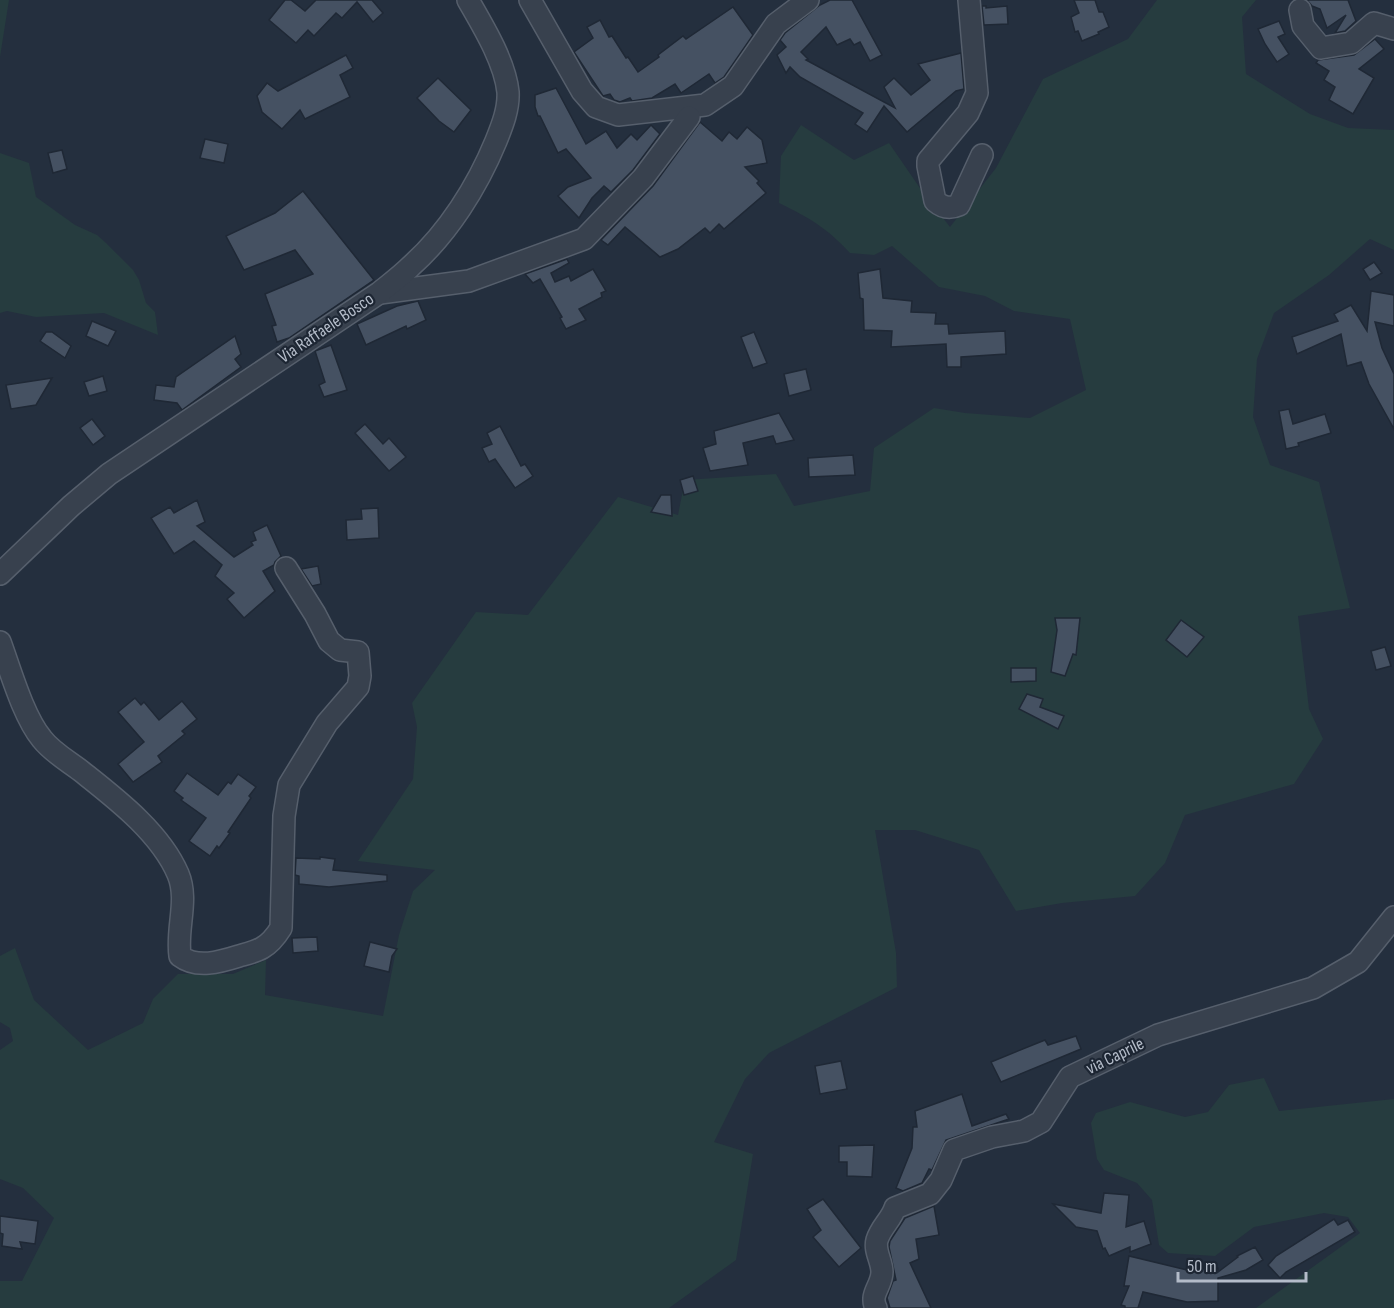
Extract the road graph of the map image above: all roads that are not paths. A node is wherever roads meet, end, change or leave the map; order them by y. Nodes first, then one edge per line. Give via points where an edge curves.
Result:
1 (468, 0) edge
2 (530, 0) edge
3 (808, 0) edge
4 (969, 0) edge
5 (1300, 9) dead end
6 (1394, 29) edge
7 (688, 117) dead end
8 (982, 155) dead end
9 (379, 293) junction
10 (286, 568) dead end
11 (0, 574) edge
12 (0, 642) edge
13 (1394, 917) edge
14 (876, 1308) edge

1 - 9 street, Via Raffaele Bosco via 504,74 508,94 505,117 472,191 412,266
2 - 3 street via 582,91 596,107 618,115 705,105 733,86 776,24
4 - 8 street via 977,93 968,113 928,160 935,201 948,208 959,205
5 - 6 street via 1303,26 1321,48 1351,43 1374,23
7 - 9 street via 643,178 585,239 469,281
9 - 11 street, Via Raffaele Bosco via 110,474
10 - 12 street via 329,641 340,650 358,652 360,676 358,687 327,723 289,785 284,816 281,928 260,950 220,962 199,964 180,956 183,898 168,855 137,818 41,738
13 - 14 street, via Caprile via 1358,962 1313,988 1158,1035 1070,1077 1041,1122 1024,1131 954,1150 930,1194 895,1208 884,1226 876,1246 882,1275 873,1297

